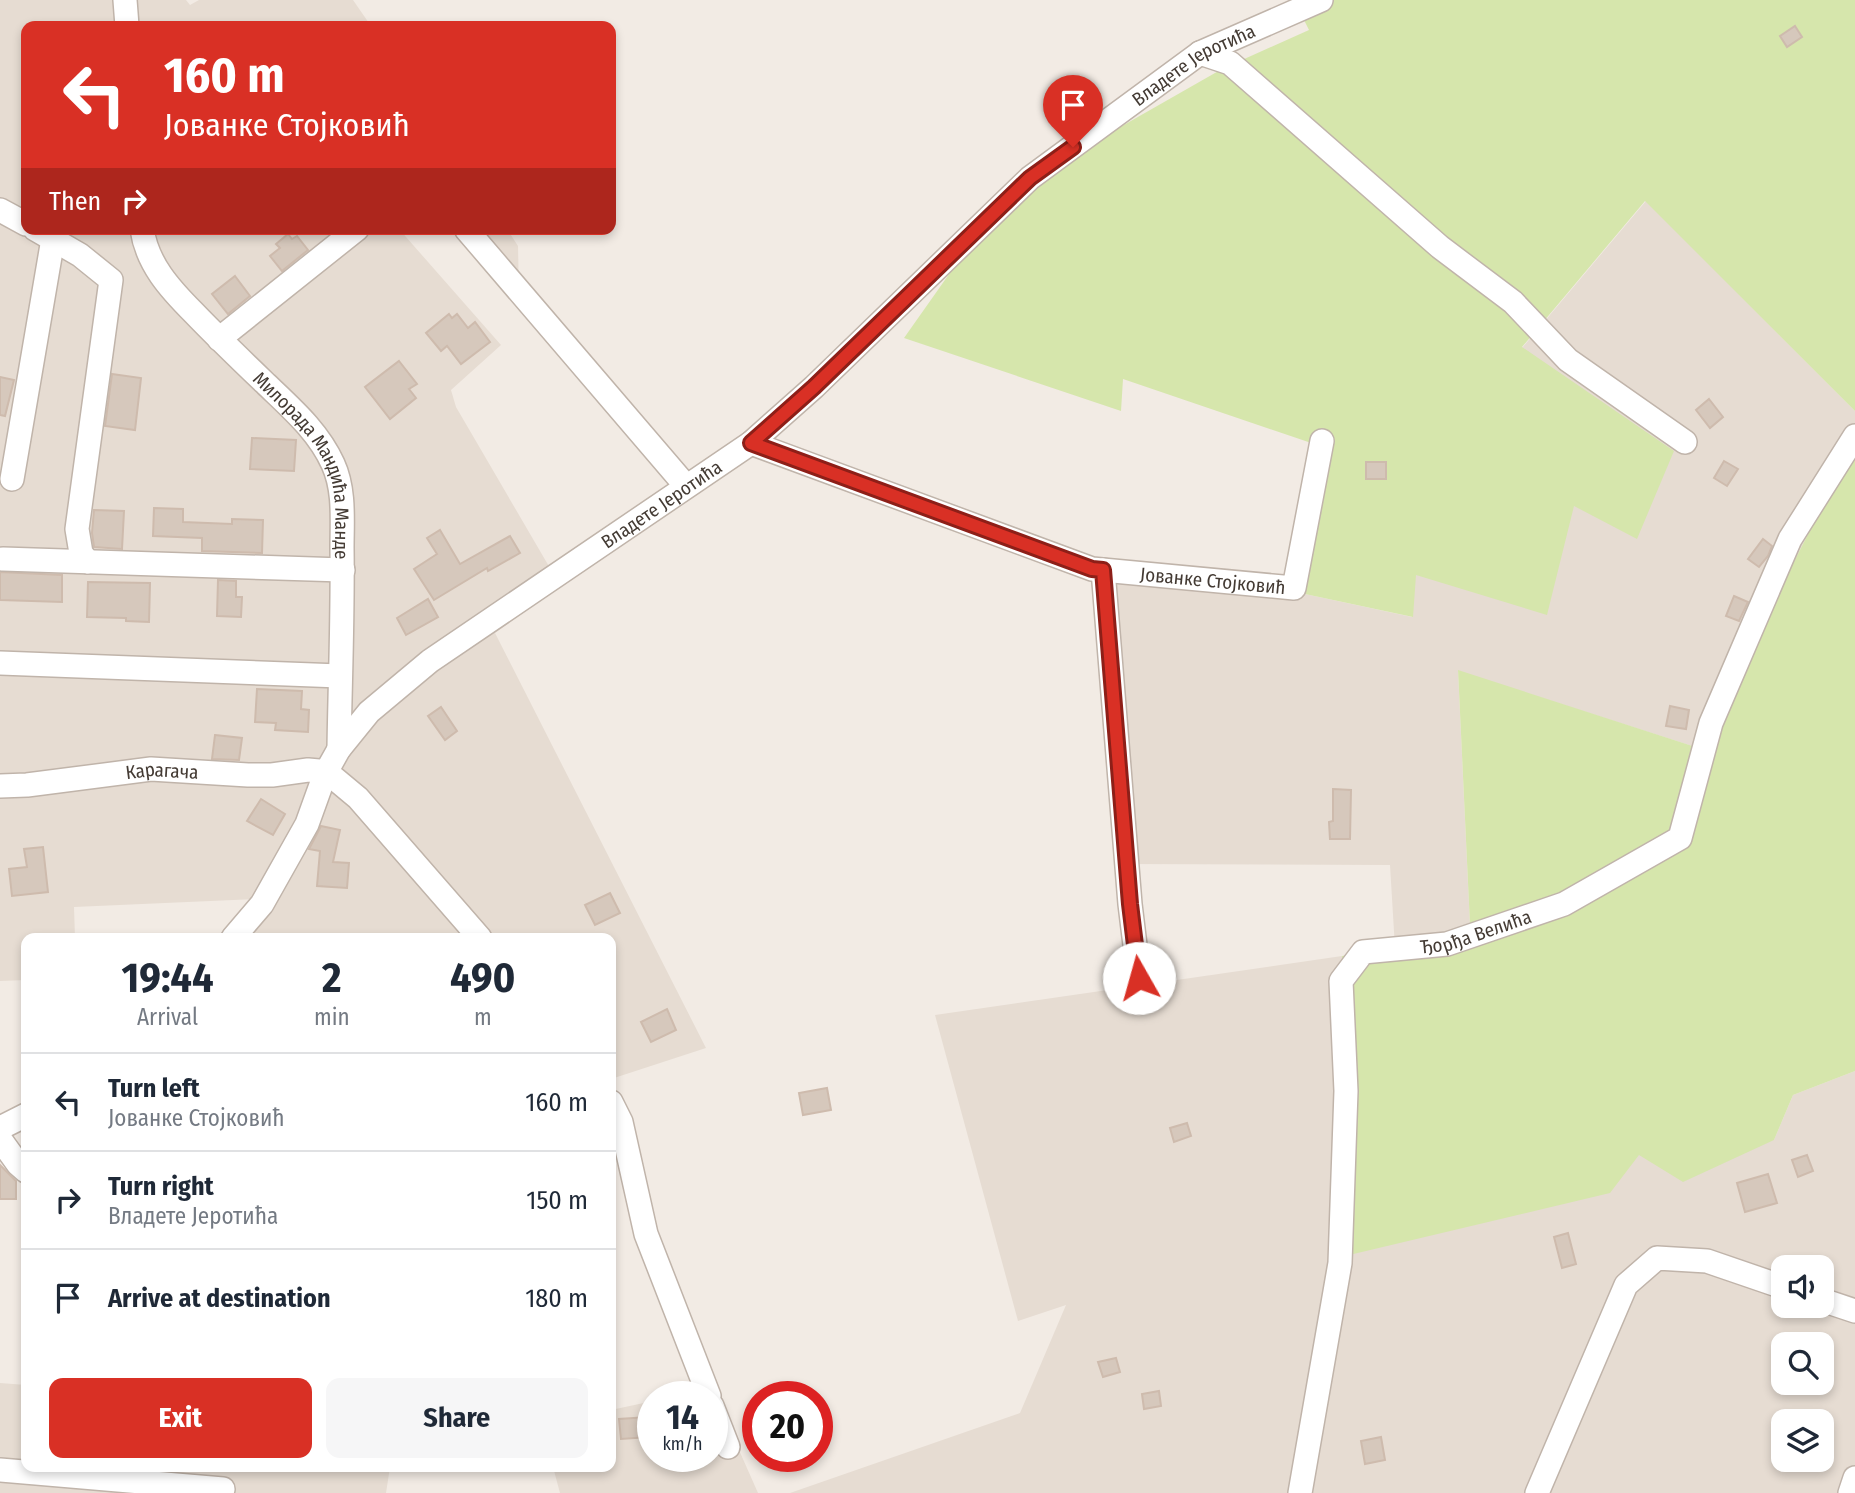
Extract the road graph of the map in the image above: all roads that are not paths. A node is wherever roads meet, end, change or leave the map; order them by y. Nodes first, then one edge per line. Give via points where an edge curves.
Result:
1 (125, 0) edge
2 (1321, 0) edge
3 (127, 21) edge
4 (1200, 53) junction
5 (0, 210) edge
6 (21, 221) edge
7 (44, 235) edge
8 (46, 235) edge
9 (143, 235) edge
10 (349, 235) edge
11 (471, 235) edge
12 (219, 339) junction
13 (10, 432) edge
14 (1855, 436) edge
15 (1322, 441) dead end
16 (1685, 442) dead end
17 (751, 443) junction
18 (12, 479) dead end
19 (686, 486) junction
20 (3, 559) dead end
21 (88, 562) junction
22 (343, 570) junction
23 (1103, 570) junction
24 (0, 663) edge
25 (340, 676) junction
26 (339, 749) junction
27 (325, 774) junction
28 (0, 786) edge
29 (237, 933) edge
30 (476, 933) edge
31 (1139, 978) dead end
32 (616, 1112) edge
33 (21, 1118) edge
34 (0, 1128) edge
35 (0, 1139) edge
36 (21, 1167) edge
37 (1771, 1283) edge
38 (1834, 1304) edge
39 (1855, 1311) edge
40 (703, 1381) edge
41 (0, 1470) edge
42 (21, 1472) edge
43 (23, 1472) edge
44 (1855, 1478) edge
45 (223, 1489) dead end
46 (1300, 1493) edge
47 (1537, 1493) edge
48 (1850, 1493) edge

1 - 3 street
2 - 4 street, Владете Јеротића
4 - 16 street via 1230,63 1440,247 1513,302 1568,360
4 - 17 street, Владете Јеротића via 1030,178
5 - 6 street
7 - 13 street
8 - 21 street via 111,279 77,529
9 - 12 street, Милорада Мандића Манде via 161,277
10 - 12 street
11 - 19 street
12 - 22 street, Милорада Мандића Манде via 323,444 339,485
13 - 18 street
14 - 46 street, Ђорђа Велића via 1790,539 1712,723 1680,838 1564,904 1447,944 1363,952 1341,981 1346,1091 1340,1263
15 - 23 street, Јованке Стојковић via 1294,588
17 - 19 street, Владете Јеротића
17 - 23 street, Јованке Стојковић
19 - 26 street, Владете Јеротића via 430,661 369,712
20 - 21 street
21 - 22 street
22 - 25 street, Милорада Мандића Манде
23 - 31 street
24 - 25 street
25 - 26 street, Милорада Мандића Манде
26 - 27 street, Владете Јеротића
27 - 28 street, Карагача via 308,770 248,775 151,769
27 - 29 street, Владете Јеротића via 307,824 262,904
27 - 30 street via 358,799
32 - 40 street via 646,1234
33 - 34 street
35 - 36 street
37 - 47 street via 1707,1261 1657,1258 1626,1285
38 - 39 street
41 - 42 street
43 - 45 street
44 - 48 street

